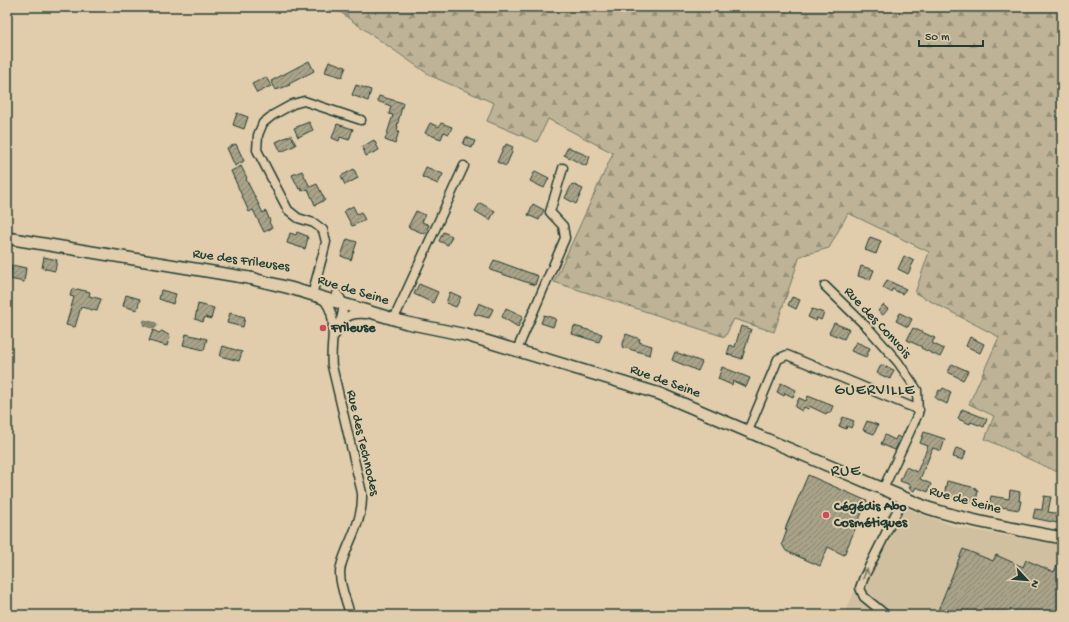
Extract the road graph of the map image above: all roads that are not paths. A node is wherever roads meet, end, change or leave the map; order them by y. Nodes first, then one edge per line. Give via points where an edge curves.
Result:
1 (361, 120) dead end
2 (464, 166) dead end
3 (563, 168) dead end
4 (7, 238) edge
5 (825, 286) dead end
6 (315, 293) junction
7 (342, 300) junction
8 (397, 312) junction
9 (380, 315) junction
10 (332, 318) junction
11 (338, 326) junction
12 (466, 335) junction
13 (332, 343) junction
14 (517, 350) junction
15 (919, 410) junction
16 (748, 431) junction
17 (884, 489) junction
18 (904, 497) junction
19 (1062, 538) edge
20 (350, 615) edge
21 (886, 615) edge

1 - 6 street via 304,101 272,115 263,123 258,136 257,150 288,210 323,230 326,242
2 - 8 street
3 - 14 street via 550,212 563,226 565,238
4 - 6 street, Rue des Frileuses via 292,283
5 - 15 street, Rue des Convois via 898,362 917,390
6 - 7 street, Rue des Frileuses
6 - 10 street, Rue des Technodes via 329,307
7 - 8 street, Rue des Frileuses
7 - 9 street, Rue de Seine
7 - 10 street
7 - 11 street, Rue des Technodes via 343,312
8 - 12 street, Rue des Frileuses
9 - 11 street via 352,314 344,318
9 - 12 street, Rue de Seine
10 - 13 street, Rue des Technodes
11 - 13 street, Rue des Technodes
12 - 14 street, Rue de Seine
13 - 20 street, Rue des Technodes via 333,374 363,502 340,572
14 - 16 street, Rue de Seine via 660,394
15 - 16 street via 787,355 778,359
15 - 17 street, Rue des Convois
16 - 17 street, Rue de Seine
17 - 18 street, Rue de Seine
18 - 19 street, Rue de Seine via 957,517
21 -> 18 street via 864,597 860,588

